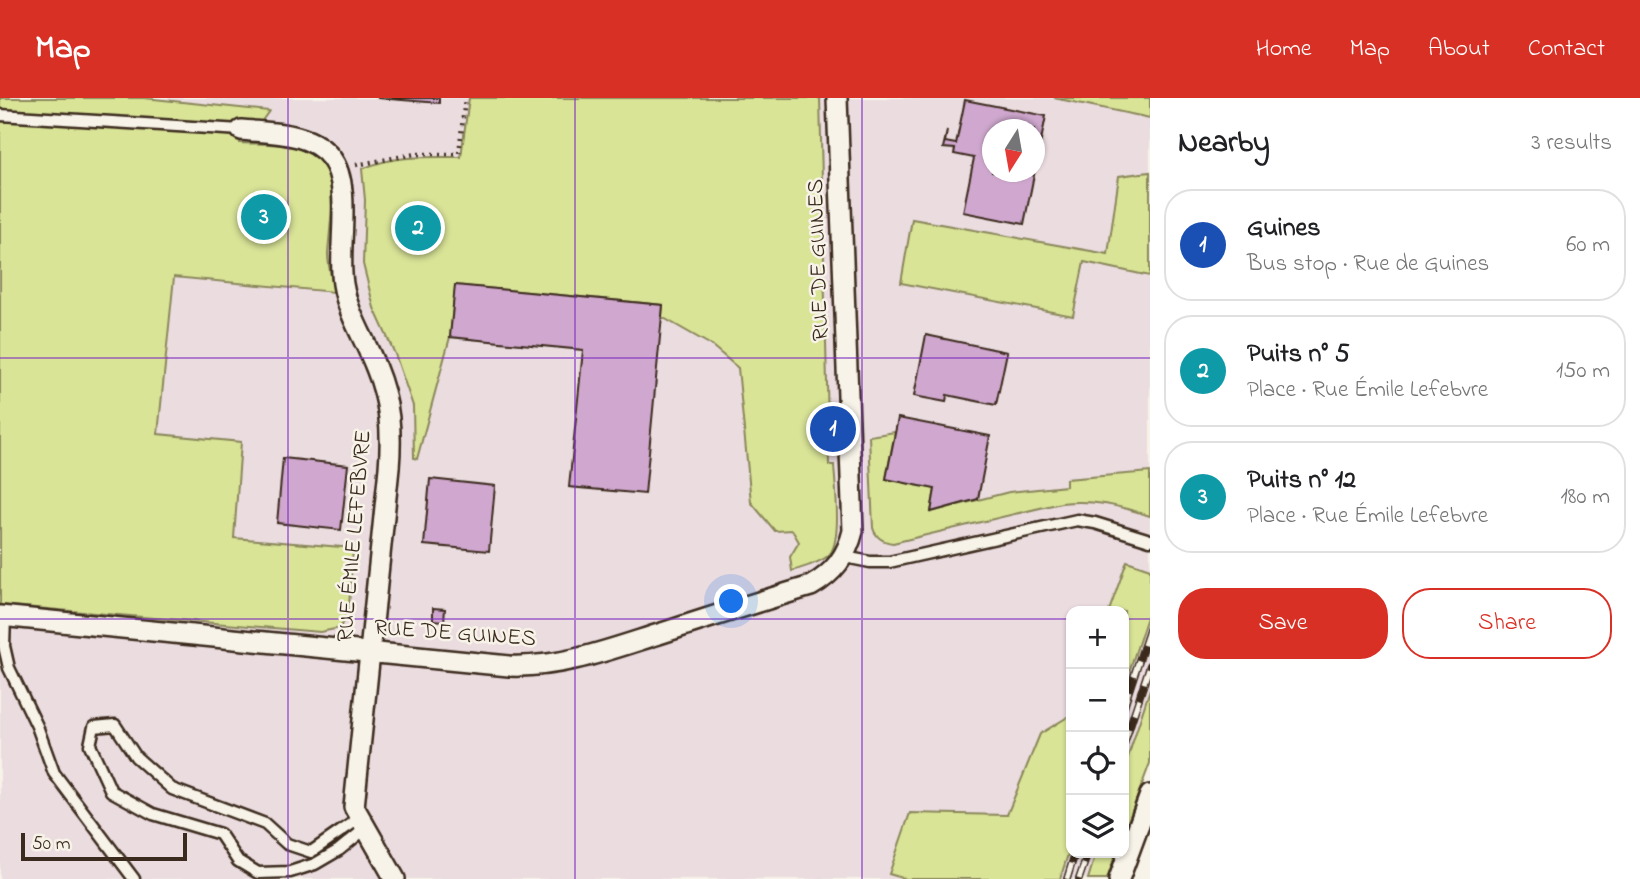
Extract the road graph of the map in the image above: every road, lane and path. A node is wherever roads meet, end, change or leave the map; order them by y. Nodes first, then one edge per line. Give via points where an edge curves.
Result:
1 (465, 98) edge
2 (837, 98) edge
3 (0, 115) edge
4 (241, 130) joint
5 (338, 168) junction
6 (1150, 540) edge
7 (845, 557) junction
8 (3, 616) edge
9 (370, 653) junction
10 (1150, 795) edge
11 (363, 823) junction
12 (134, 879) edge
13 (395, 879) edge
14 (1119, 879) edge

1 - 5 path via 459,154 415,154
2 - 7 street, RUE DE GUINES via 853,531
3 - 4 lane
4 - 5 street via 302,138 329,155
5 - 9 street, RUE ÉMILE LEFEBVRE via 343,285 388,401 392,432
6 - 7 lane via 1077,520 889,562
7 - 9 street, RUE DE GUINES via 811,586 557,664 509,666
8 - 9 street, RUE DE GUINES
8 - 12 lane via 9,668 54,773
9 - 11 street, RUE ÉMILE LEFEBVRE via 354,807
10 - 14 street
11 - 11 lane via 311,852 287,844 265,824 172,789 136,757 115,725 94,727 90,745 111,791 153,814 220,834 239,860 258,873 290,872 315,864 339,850
11 - 13 street, RUE ÉMILE LEFEBVRE

